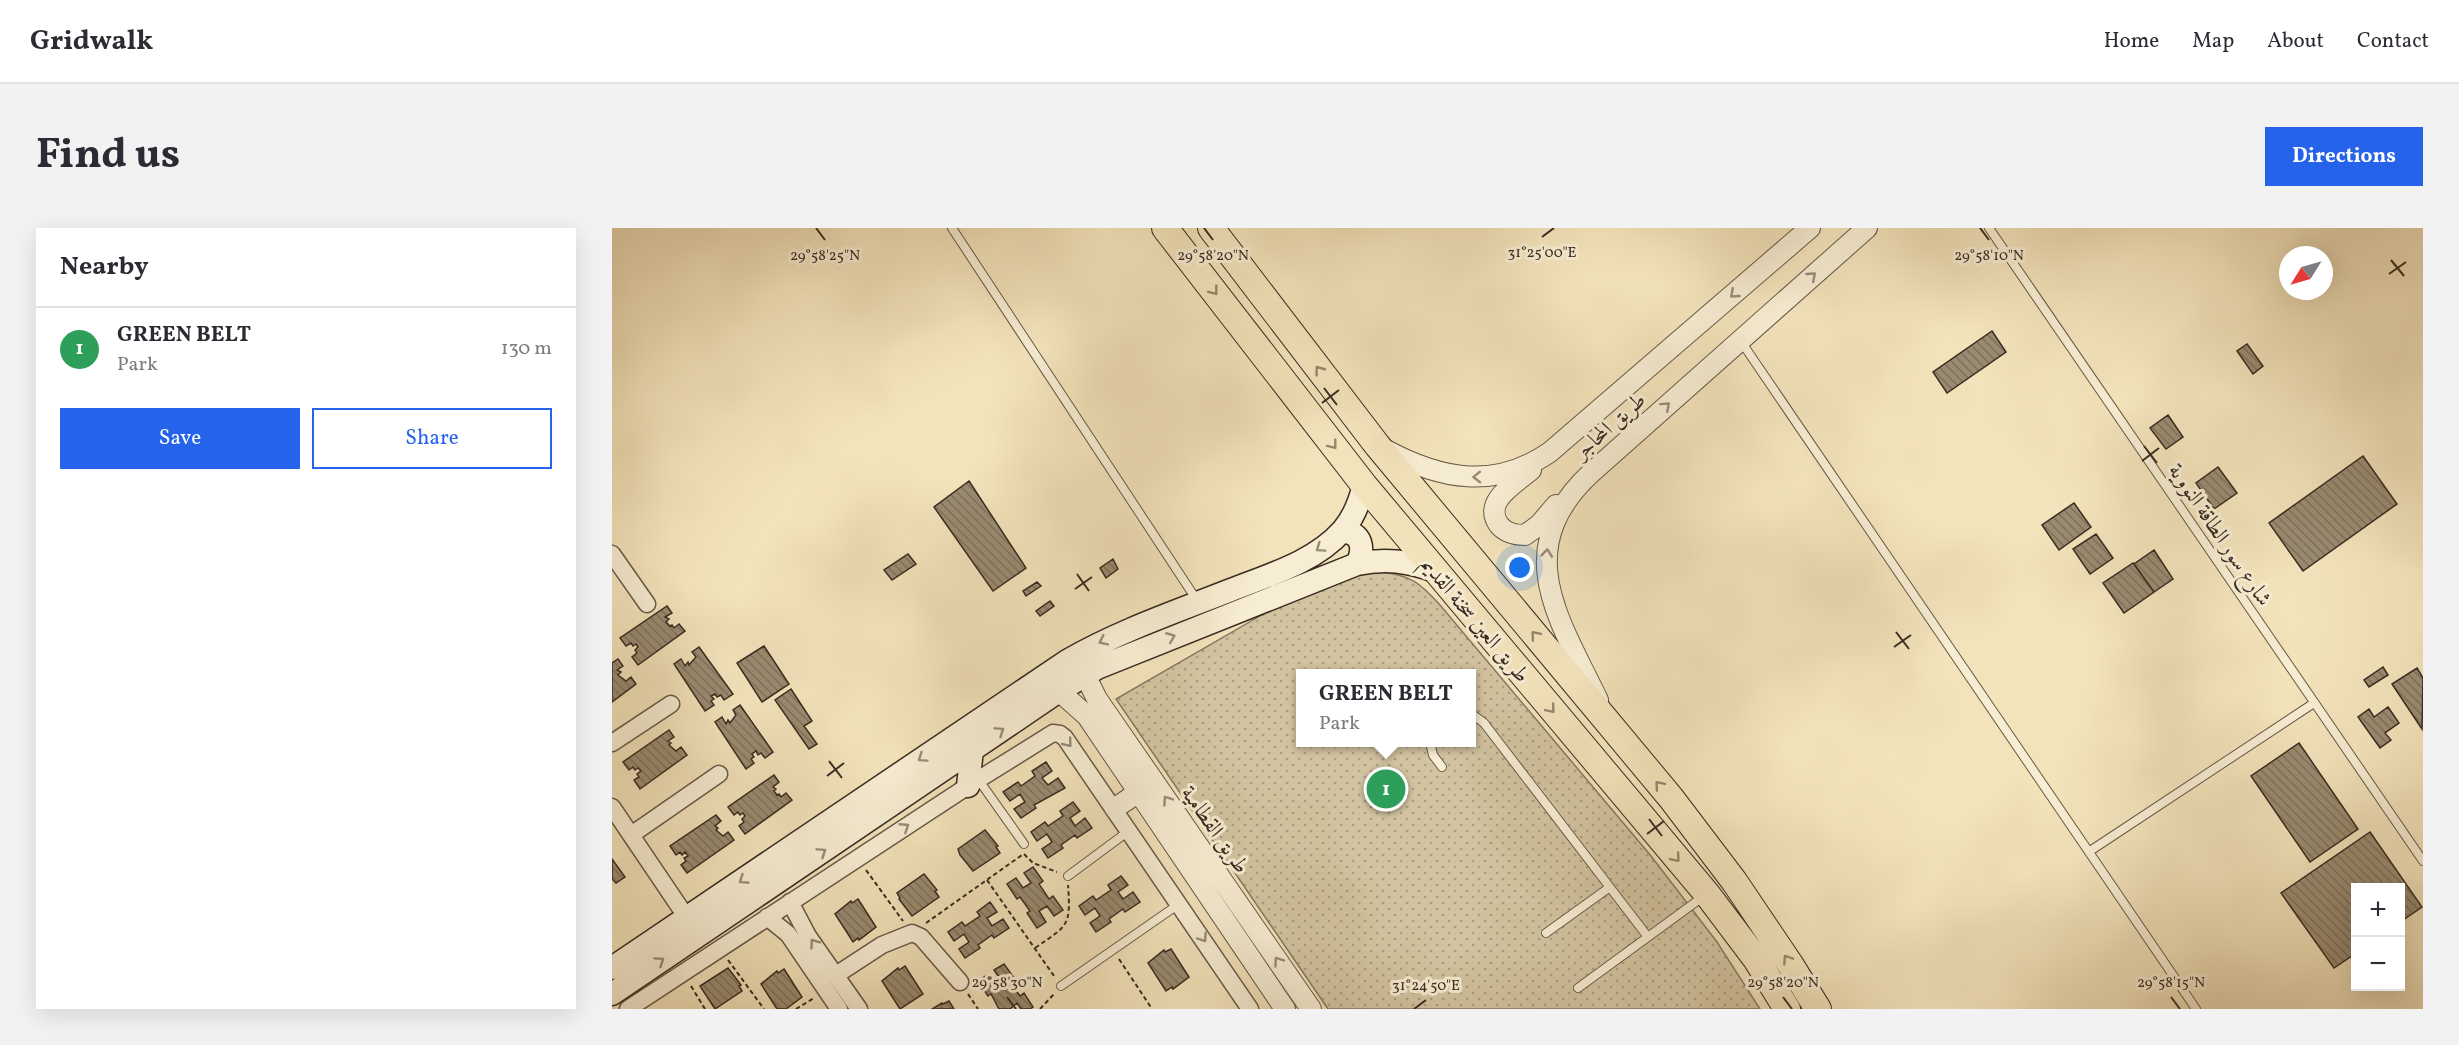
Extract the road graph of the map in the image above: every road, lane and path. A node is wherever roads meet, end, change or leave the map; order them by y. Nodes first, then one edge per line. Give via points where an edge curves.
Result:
1 (952, 228) edge
2 (1165, 228) edge
3 (1211, 228) edge
4 (1810, 228) edge
5 (1867, 228) edge
6 (1989, 228) edge
7 (1740, 340) junction
8 (1377, 445) junction
9 (1550, 452) junction
10 (1364, 485) junction
11 (1576, 487) junction
12 (1342, 531) junction
13 (612, 554) edge
14 (1357, 564) junction
15 (1435, 571) junction
16 (1198, 603) junction
17 (647, 604) dead end
18 (1085, 675) junction
19 (1059, 691) junction
20 (2314, 703) junction
21 (671, 704) dead end
22 (1476, 717) edge
23 (1609, 724) junction
24 (612, 743) edge
25 (1431, 747) edge
26 (972, 750) junction
27 (1442, 767) dead end
28 (719, 774) dead end
29 (973, 782) junction
30 (1139, 792) junction
31 (612, 807) edge
32 (1115, 808) junction
33 (1130, 830) junction
34 (631, 835) junction
35 (1024, 844) joint
36 (2090, 852) junction
37 (1024, 854) junction
38 (857, 858) junction
39 (2423, 861) edge
40 (1068, 876) junction
41 (987, 880) junction
42 (1610, 888) junction
43 (1707, 894) junction
44 (790, 902) junction
45 (1179, 904) junction
46 (767, 917) junction
47 (687, 918) junction
48 (912, 933) junction
49 (1546, 933) dead end
50 (1648, 937) junction
51 (720, 948) junction
52 (1035, 948) junction
53 (1113, 950) junction
54 (612, 968) edge
55 (682, 973) junction
56 (836, 975) junction
57 (960, 982) dead end
58 (1060, 986) junction
59 (1578, 988) dead end
60 (826, 990) junction
61 (612, 994) edge
62 (628, 1009) edge
63 (705, 1009) edge
64 (764, 1009) edge
65 (796, 1009) edge
66 (839, 1009) edge
67 (859, 1009) edge
68 (1040, 1009) edge
69 (1152, 1009) edge
70 (1250, 1009) edge
71 (1285, 1009) edge
72 (1311, 1009) edge
73 (1787, 1009) edge
74 (1818, 1009) edge
75 (2196, 1009) edge

1 - 16 lane
2 -> 10 main road, طريق العين سخنة القديم
8 -> 3 main road, طريق العين سخنة القديم
4 -> 9 street, طريق المحاجر
7 -> 5 street, طريق المحاجر
6 - 20 lane, شارع سور الطاقة النووية
11 -> 7 street, طريق المحاجر
7 - 36 lane
9 -> 8 street, طريق المحاجر via 1513,471 1470,478 1422,466
23 -> 8 main road, طريق العين سخنة القديم
9 - 11 street via 1500,495 1495,511 1500,526 1516,535 1533,532
10 - 12 main road via 1356,509
10 - 15 main road, طريق العين سخنة القديم
23 -> 11 street, طريق المحاجر via 1552,603 1548,583 1546,562 1554,522
12 - 14 main road via 1356,535 1360,541
12 -> 16 main road via 1301,561
13 - 17 street
14 - 15 main road via 1405,562
18 -> 14 main road via 1122,656
15 -> 43 main road, طريق العين سخنة القديم
16 -> 47 main road via 1115,636 1067,661
18 - 19 main road
72 -> 18 street, طريق القطامية via 1097,699
26 -> 19 main road
19 - 30 street, طريق القطامية via 1087,716
20 - 36 lane
20 - 39 lane, شارع سور الطاقة النووية
21 - 24 street
22 - 42 lane
74 -> 23 main road, طريق العين سخنة القديم via 1734,881
25 - 27 lane
26 - 29 main road
61 -> 26 main road
28 - 34 street
29 -> 32 street via 1047,735 1060,734
29 - 35 lane
38 -> 29 street
30 - 32 street
30 - 71 street, طريق القطامية
31 - 34 street
32 - 33 street
33 - 40 lane
33 - 45 street
34 - 47 street
35 - 37 path
36 - 75 lane
37 - 40 path via 1033,863
37 - 41 path
38 - 44 street
38 - 48 path
40 - 52 path via 1069,919 1060,931
41 - 48 path
41 - 52 path
42 - 49 lane
42 - 50 lane
43 - 50 lane
43 - 73 main road, طريق العين سخنة القديم via 1756,959
44 - 46 street
56 -> 44 street
45 - 53 lane
45 -> 70 street
46 - 51 street
46 - 60 street via 788,934
47 - 54 main road
48 - 56 street via 882,945
48 - 57 street via 921,937
50 - 59 lane
51 - 55 street
51 - 64 path
52 - 58 path
53 - 58 lane
53 - 69 path
55 - 62 street
55 - 63 path
56 - 67 street
58 - 68 path
60 - 65 path
60 - 66 street

